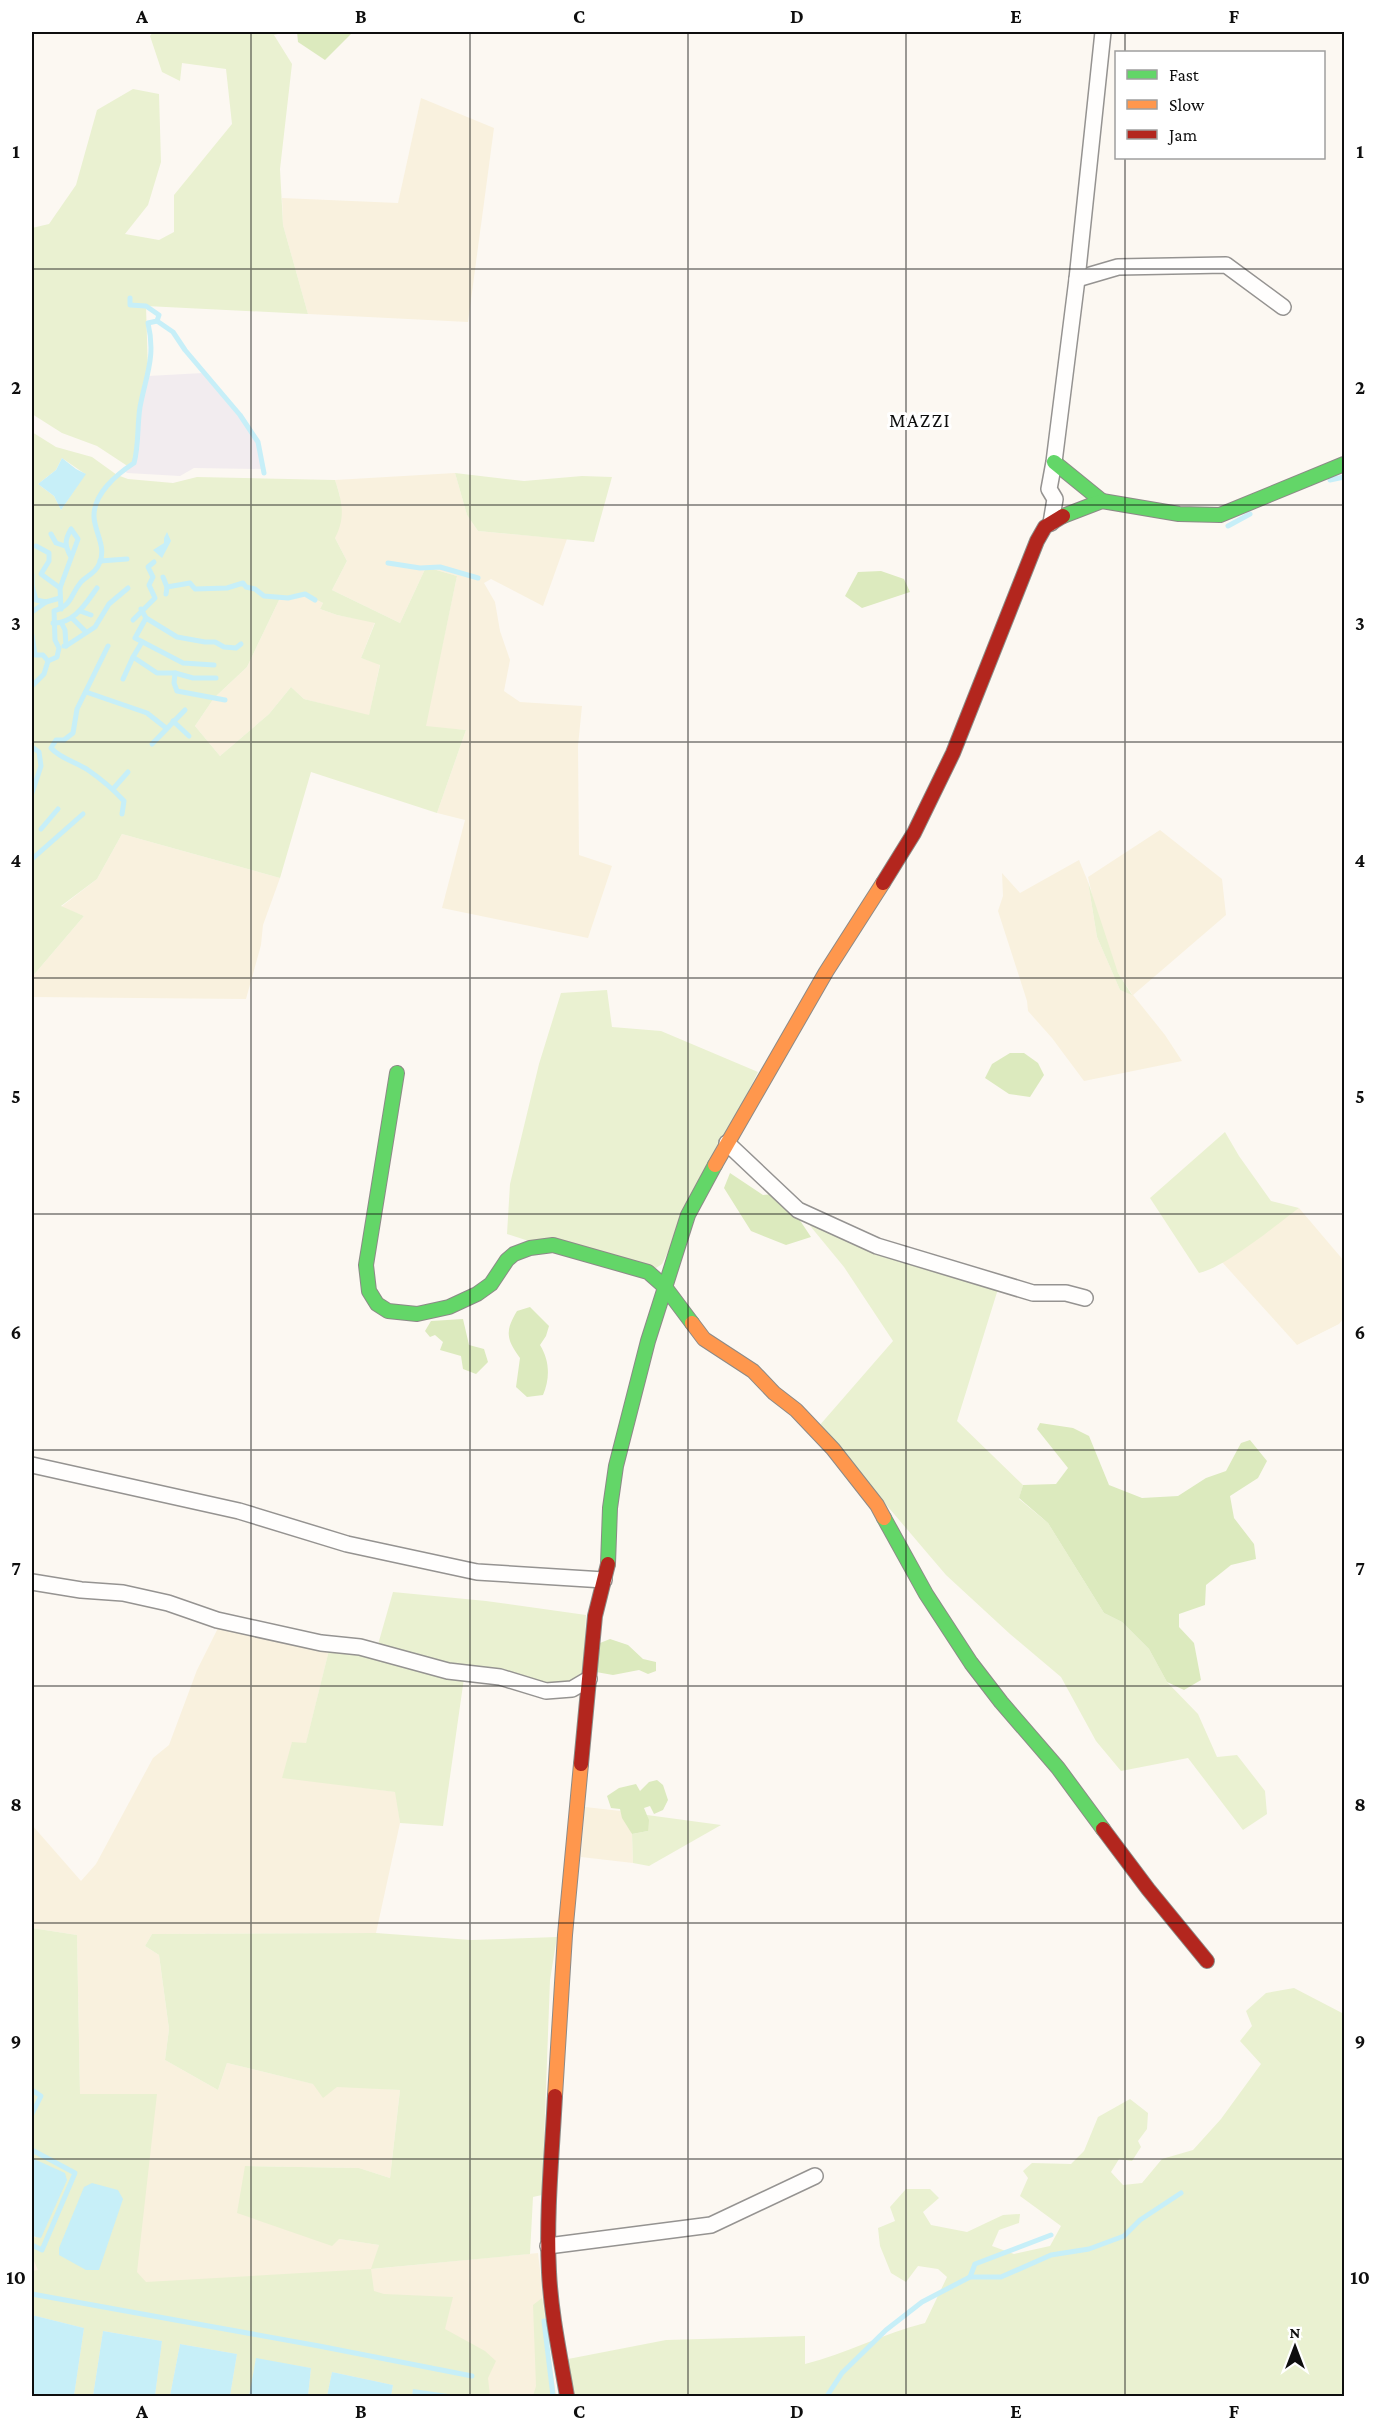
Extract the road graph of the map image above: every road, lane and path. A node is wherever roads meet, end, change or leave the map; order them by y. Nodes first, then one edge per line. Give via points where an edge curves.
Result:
1 (1103, 32) edge
2 (1077, 279) junction
3 (1283, 307) dead end
4 (1054, 462) junction
5 (1344, 464) edge
6 (1102, 501) junction
7 (1050, 523) junction
8 (398, 1073) dead end
9 (726, 1143) junction
10 (665, 1287) junction
11 (1085, 1298) dead end
12 (32, 1465) edge
13 (604, 1580) junction
14 (32, 1582) edge
15 (589, 1679) junction
16 (1207, 1961) dead end
17 (815, 2176) dead end
18 (548, 2246) junction
19 (567, 2397) edge

1 - 2 street
2 - 3 street via 1118,267 1226,266
2 - 4 street
4 - 6 street
4 - 7 street via 1048,489 1055,499
5 - 6 street via 1220,515 1179,514
6 - 7 street
7 - 9 street via 1037,541 953,753 914,833 834,958
8 - 10 street via 366,1265 368,1288 376,1303 394,1314 413,1316 458,1304 490,1286 510,1256 540,1245 553,1245 648,1272
9 - 10 street via 688,1215
9 - 11 street via 798,1210 867,1241 1033,1293 1066,1293
10 - 13 street via 616,1466 610,1508 610,1557
10 - 16 street via 704,1339 753,1371 833,1449 877,1505 926,1594 971,1663 1058,1768 1148,1890
12 - 13 street via 239,1511 347,1544 477,1572
13 - 15 street via 595,1616
14 - 15 street via 123,1593 217,1620 321,1643 360,1647 448,1671 500,1677 546,1691 572,1689
15 - 18 street via 565,1935
17 - 18 street via 711,2225
18 - 19 street via 552,2309

